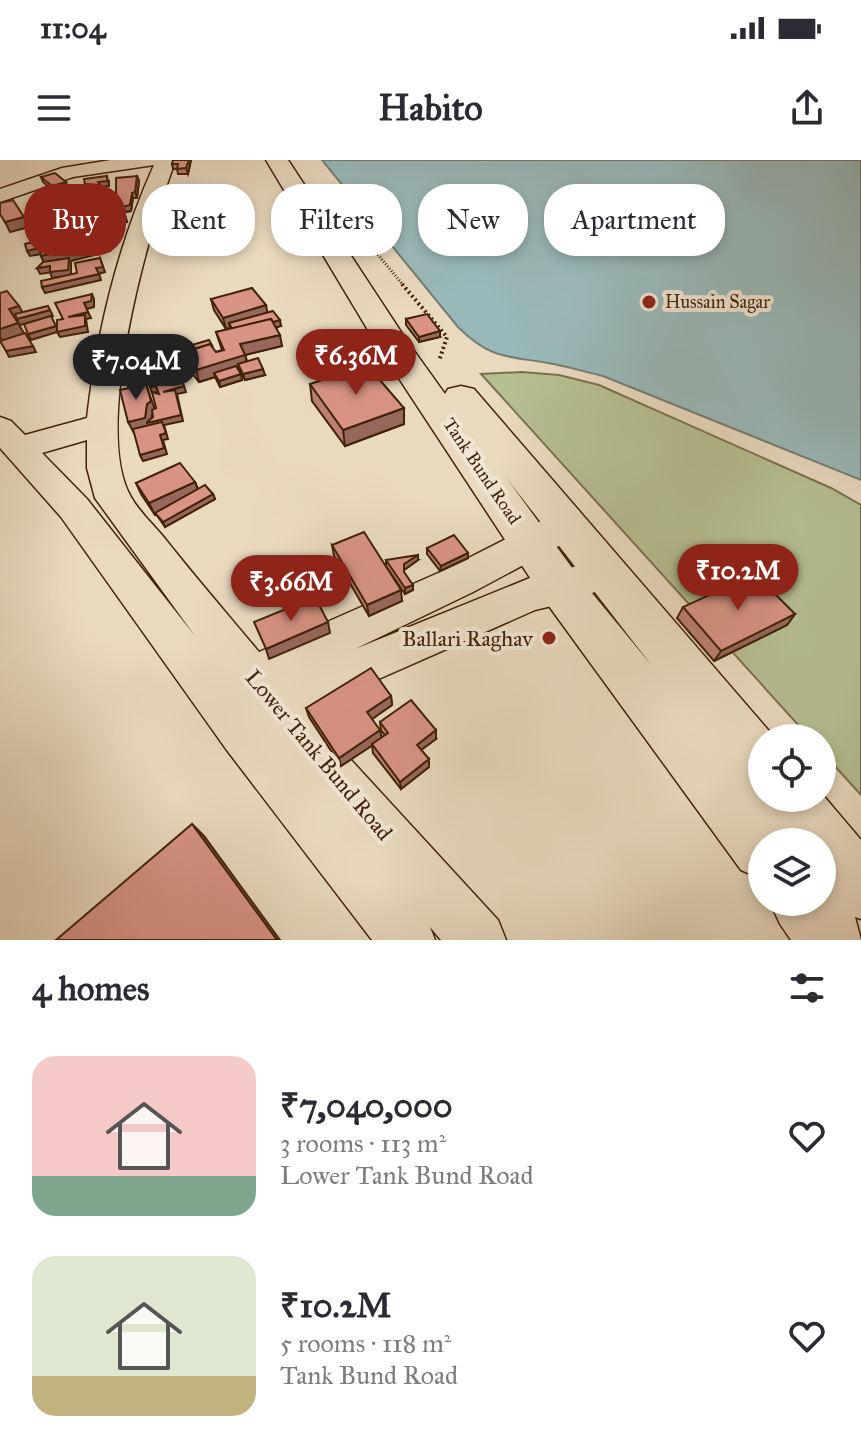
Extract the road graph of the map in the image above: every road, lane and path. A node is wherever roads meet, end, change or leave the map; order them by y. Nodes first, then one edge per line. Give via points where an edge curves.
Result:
1 (152, 160) edge
2 (166, 160) edge
3 (277, 160) edge
4 (295, 160) edge
5 (0, 196) edge
6 (379, 256) edge
7 (436, 366) junction
8 (103, 424) junction
9 (9, 438) edge
10 (548, 532) junction
11 (583, 580) junction
12 (262, 691) junction
13 (748, 751) edge
14 (799, 812) edge
15 (748, 828) edge
16 (861, 888) edge
17 (813, 916) edge
18 (407, 940) edge
19 (478, 940) edge
20 (832, 940) edge

1 - 5 main road via 69,172
2 - 8 main road, Lower Tank Bund Road via 113,334
3 - 10 highway, Tank Bund Road via 393,345
4 - 7 highway via 411,338
6 - 7 path via 447,337
7 - 10 highway
8 - 9 main road
8 - 12 main road, Lower Tank Bund Road via 112,497
9 - 18 main road, Lower Tank Bund Road via 74,508
10 - 11 highway
10 - 12 main road
11 - 12 main road via 530,594
11 - 13 highway
11 - 15 highway
12 - 19 main road, Lower Tank Bund Road
14 - 16 highway
17 - 20 highway

